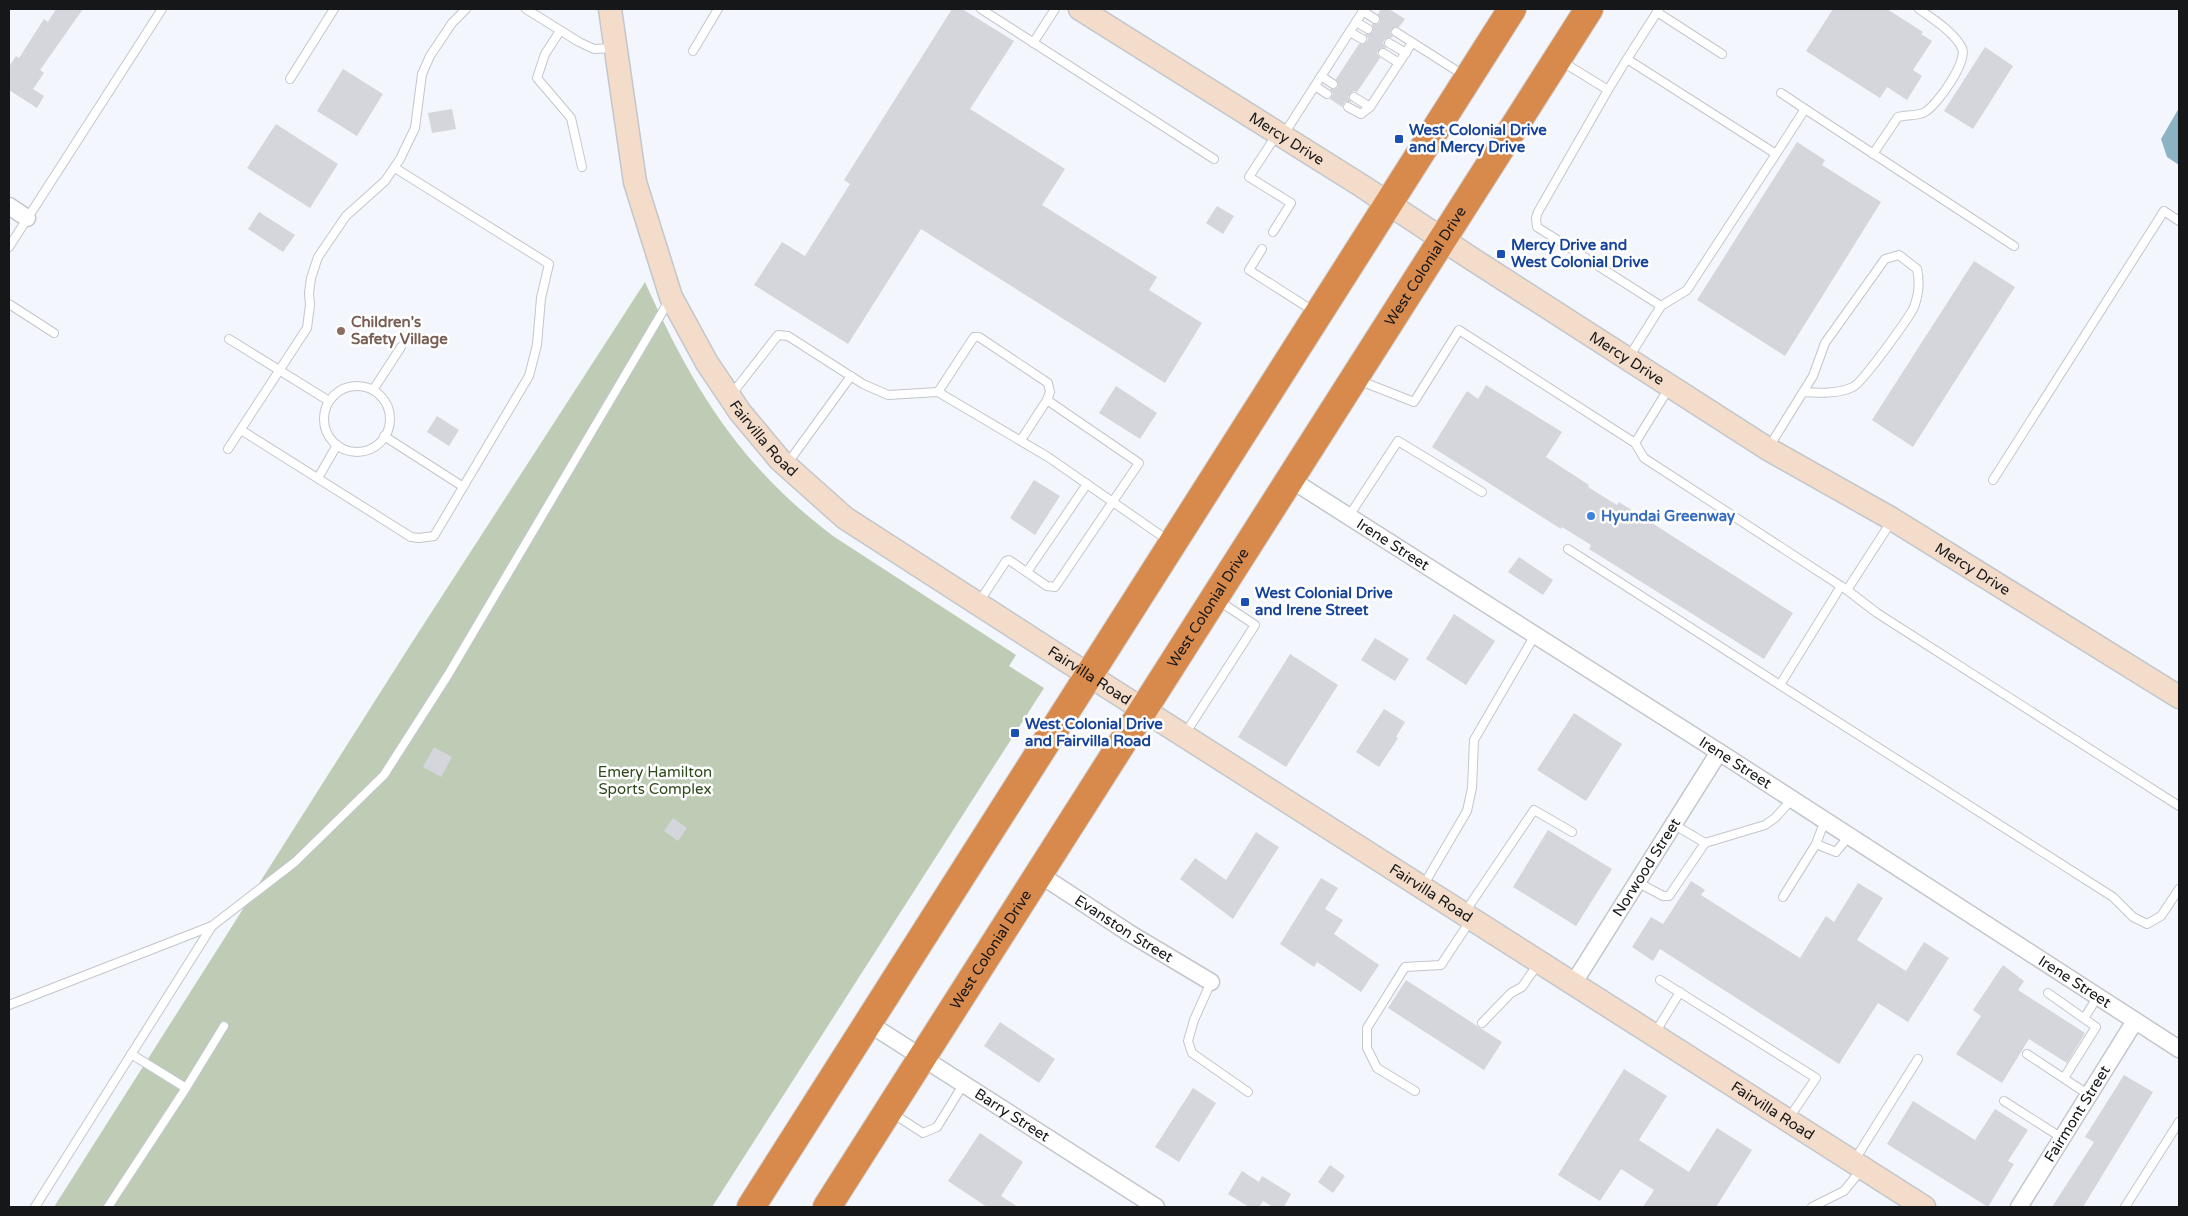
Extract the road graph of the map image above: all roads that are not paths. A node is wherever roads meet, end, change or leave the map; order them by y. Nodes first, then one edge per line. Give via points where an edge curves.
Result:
1 (162, 9) edge
2 (334, 9) edge
3 (466, 9) edge
4 (526, 9) edge
5 (610, 9) edge
6 (718, 9) edge
7 (981, 9) edge
8 (1055, 9) edge
9 (1080, 9) edge
10 (1512, 9) edge
11 (1589, 9) edge
12 (1919, 9) edge
13 (1658, 10) edge
14 (1375, 19) dead end
15 (1356, 22) junction
16 (1368, 29) dead end
17 (560, 31) junction
18 (1350, 32) junction
19 (1396, 32) dead end
20 (1362, 40) dead end
21 (1033, 43) junction
22 (1390, 43) dead end
23 (1412, 43) junction
24 (616, 47) junction
25 (693, 51) dead end
26 (1383, 53) dead end
27 (1406, 53) junction
28 (1722, 54) dead end
29 (1557, 58) junction
30 (1628, 59) junction
31 (1399, 63) junction
32 (1321, 76) junction
33 (1468, 78) junction
34 (290, 80) dead end
35 (1333, 84) dead end
36 (1315, 86) junction
37 (1608, 90) junction
38 (1781, 93) dead end
39 (1327, 94) dead end
40 (1354, 97) dead end
41 (1348, 107) dead end
42 (1370, 107) junction
43 (1805, 109) junction
44 (1280, 134) junction
45 (1776, 154) junction
46 (1873, 154) junction
47 (1214, 159) dead end
48 (582, 167) dead end
49 (395, 168) junction
50 (1388, 204) junction
51 (9, 206) edge
52 (27, 218) junction
53 (2179, 221) edge
54 (1273, 232) dead end
55 (1442, 240) junction
56 (9, 246) edge
57 (2014, 246) dead end
58 (1262, 249) dead end
59 (670, 297) junction
60 (9, 304) edge
61 (1661, 306) junction
62 (1318, 315) junction
63 (54, 333) dead end
64 (229, 339) dead end
65 (401, 346) dead end
66 (1628, 359) junction
67 (280, 369) junction
68 (851, 376) junction
69 (1353, 379) junction
70 (1670, 386) junction
71 (373, 390) junction
72 (938, 392) junction
73 (1803, 392) junction
74 (729, 397) junction
75 (1046, 400) junction
76 (329, 401) junction
77 (241, 430) junction
78 (384, 436) junction
79 (1020, 440) junction
80 (1635, 443) junction
81 (337, 445) junction
82 (228, 449) dead end
83 (1768, 449) junction
84 (786, 466) junction
85 (318, 478) junction
86 (1290, 479) junction
87 (1993, 480) dead end
88 (1086, 484) junction
89 (462, 486) junction
90 (1482, 492) dead end
91 (1113, 502) junction
92 (1349, 516) junction
93 (1892, 519) junction
94 (1173, 544) junction
95 (1568, 549) dead end
96 (1027, 572) junction
97 (1844, 588) junction
98 (1214, 598) junction
99 (978, 604) junction
100 (1535, 635) junction
101 (1089, 676) junction
102 (1780, 684) junction
103 (2179, 697) edge
104 (1144, 710) junction
105 (1184, 735) junction
106 (1719, 752) junction
107 (1792, 799) junction
108 (2179, 806) edge
109 (1825, 820) junction
110 (1674, 824) junction
111 (1572, 832) dead end
112 (1849, 836) junction
113 (1705, 842) junction
114 (1816, 844) junction
115 (1039, 874) junction
116 (1637, 882) junction
117 (1422, 887) junction
118 (2179, 889) edge
119 (1783, 897) dead end
120 (1467, 916) junction
121 (212, 926) junction
122 (1539, 962) junction
123 (1660, 980) dead end
124 (1211, 982) joint
125 (1573, 984) junction
126 (1680, 992) junction
127 (2048, 993) dead end
128 (2098, 996) junction
129 (9, 1005) edge
130 (2085, 1017) junction
131 (2136, 1021) junction
132 (1482, 1023) dead end
133 (868, 1024) junction
134 (224, 1026) dead end
135 (1653, 1036) junction
136 (2179, 1049) edge
137 (132, 1054) junction
138 (2027, 1054) dead end
139 (922, 1058) junction
140 (1918, 1059) dead end
141 (2064, 1078) junction
142 (964, 1085) junction
143 (186, 1088) junction
144 (1415, 1091) dead end
145 (1248, 1092) dead end
146 (2089, 1095) junction
147 (2004, 1101) dead end
148 (889, 1110) junction
149 (1788, 1120) junction
150 (2179, 1122) edge
151 (2062, 1138) junction
152 (1858, 1165) junction
153 (830, 1206) edge
154 (35, 1207) edge
155 (108, 1207) edge
156 (751, 1207) edge
157 (1156, 1207) edge
158 (1812, 1207) edge
159 (1924, 1207) edge
160 (2019, 1207) edge
161 (2125, 1207) edge

1 - 52 lane
2 - 34 lane
3 - 49 lane via 452,23 430,56 422,74 414,128
4 - 17 lane
5 - 24 street, Fairvilla Road
6 - 25 lane
7 - 21 lane
8 - 21 lane
9 - 44 street, Mercy Drive
10 - 33 highway
11 - 29 highway, West Colonial Drive
12 - 46 lane via 1955,38 1963,49 1963,61 1935,104 1923,113 1898,117
13 - 28 lane
13 - 30 lane
14 - 15 lane via 1363,11
15 - 16 lane
15 - 18 lane
17 - 24 lane via 594,49
17 - 48 lane via 545,54 537,78 572,118
18 - 20 lane
18 - 32 lane
19 - 23 lane
21 - 47 lane
22 - 27 lane
23 - 27 lane
23 - 33 lane
24 - 59 street, Fairvilla Road via 635,182
26 - 31 lane
27 - 31 lane
29 - 37 lane
29 - 55 highway, West Colonial Drive
30 - 37 lane
30 - 45 lane
31 - 42 lane
32 - 35 lane
32 - 36 lane
33 - 50 highway
36 - 39 lane
36 - 44 lane
37 - 61 lane via 1538,212 1538,227
38 - 43 lane
40 - 42 lane
41 - 42 lane via 1361,114
43 - 45 lane
43 - 46 lane
44 - 50 street, Mercy Drive
44 - 54 lane via 1249,176 1292,204
45 - 61 lane via 1687,290
46 - 57 lane
49 - 67 lane via 346,216 318,257 310,285 307,328
49 - 89 lane via 549,264 530,376
50 - 55 street, Mercy Drive
50 - 62 highway
51 - 52 street
52 - 56 lane
53 - 87 lane via 2164,211
55 - 66 street, Mercy Drive
55 - 69 highway, West Colonial Drive
58 - 62 lane via 1248,270
59 - 74 street, Fairvilla Road
59 - 121 lane via 448,675 384,775 296,862
60 - 63 lane
61 - 66 lane
62 - 94 highway
64 - 67 lane
65 - 71 lane
66 - 70 street, Mercy Drive
67 - 76 lane
67 - 77 lane
68 - 72 lane via 888,395
68 - 74 lane via 788,336 778,335
68 - 84 lane
69 - 80 lane via 1414,402 1460,330
69 - 86 highway, West Colonial Drive
70 - 80 lane
70 - 83 street, Mercy Drive
71 - 76 lane via 349,387
71 - 78 lane via 385,401 388,409 389,426
72 - 75 lane via 974,336 1048,384 1050,392
72 - 79 lane
73 - 73 lane via 1825,344 1885,259 1899,255 1917,269 1920,282 1914,307 1854,387 1824,394
73 - 83 lane
74 - 84 street, Fairvilla Road
75 - 79 lane
75 - 91 lane via 1140,463
76 - 81 lane via 324,424 326,432
77 - 82 lane
77 - 85 lane
78 - 81 lane via 376,446 360,452
78 - 89 lane
79 - 88 lane
80 - 97 lane via 1644,458
81 - 85 lane
83 - 93 street, Mercy Drive
84 - 99 street, Fairvilla Road via 845,518
85 - 89 lane via 411,537 419,538 434,536
86 - 92 street, Irene Street
86 - 98 highway, West Colonial Drive
88 - 91 lane
88 - 96 lane
90 - 92 lane via 1398,441
91 - 94 lane
91 - 96 lane via 1055,587 1047,586
92 - 100 street, Irene Street
93 - 97 lane
93 - 103 street, Mercy Drive
94 - 101 highway
95 - 102 lane
96 - 99 lane via 1006,561
97 - 102 lane
97 - 108 lane via 1877,613
98 - 104 highway, West Colonial Drive
98 - 105 lane via 1256,625
99 - 101 street, Fairvilla Road
100 - 106 street, Irene Street
100 - 117 lane via 1474,740 1472,788 1467,811
101 - 104 street, Fairvilla Road
101 - 133 highway
102 - 118 lane via 2113,897 2133,917 2147,924 2161,916
104 - 105 street, Fairvilla Road
104 - 115 highway, West Colonial Drive
105 - 117 street, Fairvilla Road
106 - 107 street, Irene Street
106 - 110 street, Norwood Street
107 - 109 street, Irene Street
107 - 113 lane via 1776,818 1765,825
109 - 112 street, Irene Street
109 - 114 lane
110 - 113 lane
110 - 116 street, Norwood Street
111 - 120 lane via 1534,810
112 - 114 lane via 1836,852
112 - 128 street, Irene Street
113 - 116 lane via 1670,896 1662,896
114 - 119 lane
115 - 124 street, Evanston Street
115 - 139 highway, West Colonial Drive
116 - 125 street, Norwood Street
117 - 120 street, Fairvilla Road
120 - 122 street, Fairvilla Road
120 - 144 lane via 1441,966 1404,967 1366,1028 1367,1048 1377,1068
121 - 129 lane
121 - 137 lane
122 - 125 street, Fairvilla Road
122 - 132 lane via 1522,987
123 - 126 lane
124 - 145 lane via 1188,1041 1192,1053
125 - 135 street, Fairvilla Road
126 - 135 lane
126 - 149 lane via 1816,1078
127 - 130 lane
128 - 130 lane
128 - 131 street, Irene Street
130 - 141 lane via 2096,1027
131 - 136 street, Irene Street
131 - 146 street, Fairmont Street
133 - 139 street, Barry Street
133 - 156 highway
134 - 143 lane
135 - 149 street, Fairvilla Road
137 - 143 lane
137 - 154 lane
138 - 141 lane
139 - 142 street, Barry Street
139 - 148 highway, West Colonial Drive
140 - 152 lane
141 - 146 lane
142 - 148 lane via 937,1127 923,1133
142 - 157 street, Barry Street
143 - 155 lane
146 - 151 street, Fairmont Street
147 - 151 lane
148 - 153 highway, West Colonial Drive
149 - 152 street, Fairvilla Road
150 - 161 lane
151 - 160 street, Fairmont Street
152 - 158 lane via 1844,1191
152 - 159 street, Fairvilla Road

